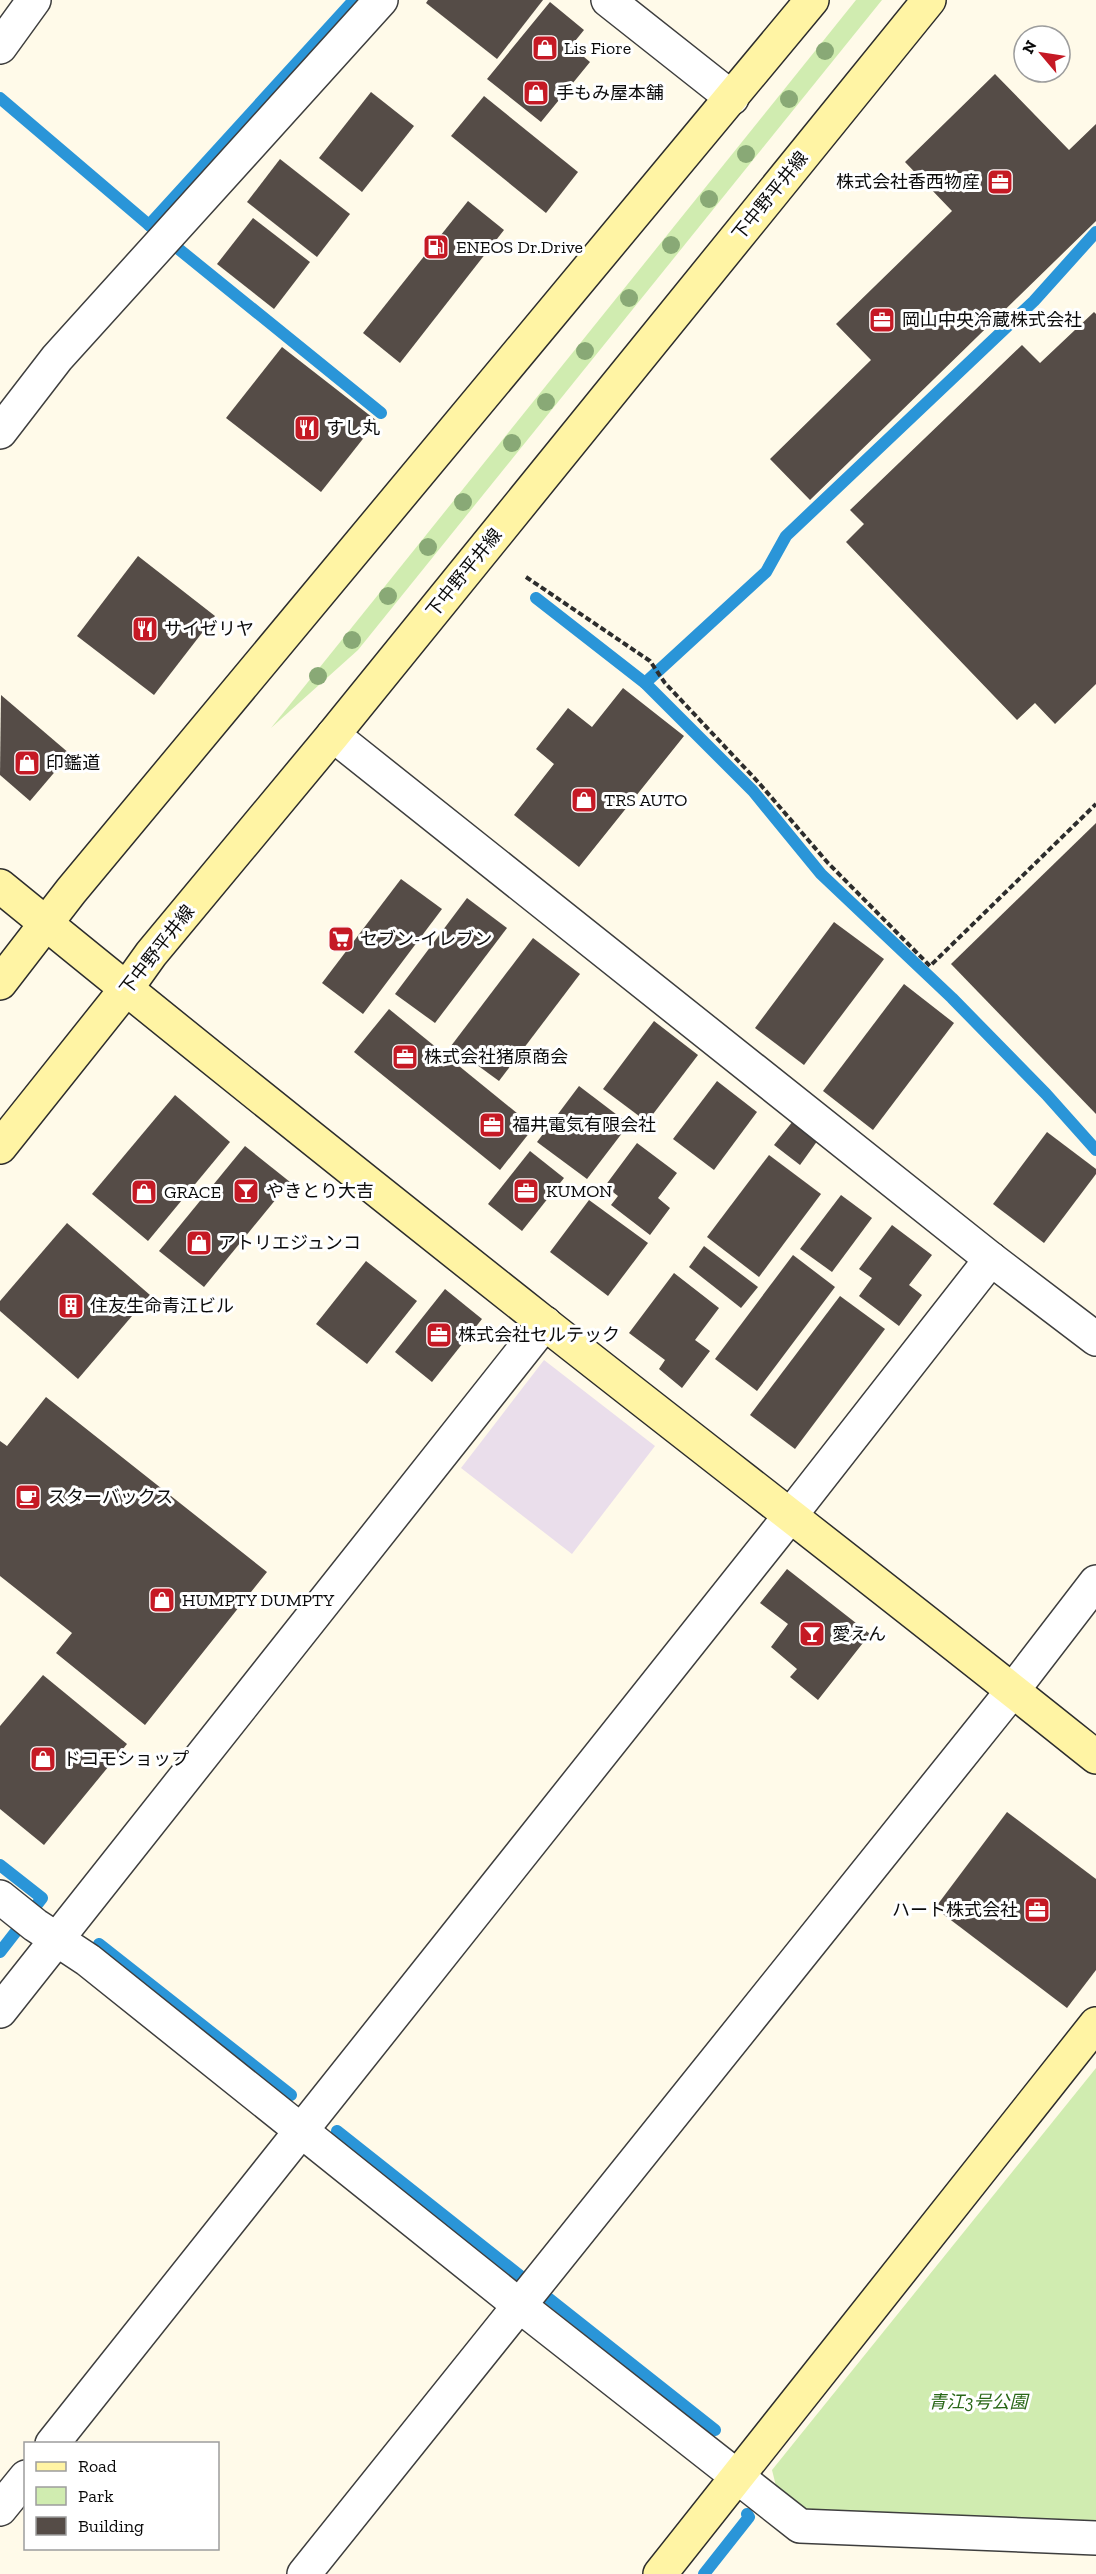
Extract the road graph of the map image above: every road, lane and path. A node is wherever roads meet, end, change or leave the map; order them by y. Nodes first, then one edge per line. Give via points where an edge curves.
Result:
1 (34, 0) edge
2 (381, 0) edge
3 (608, 0) edge
4 (812, 0) edge
5 (929, 0) edge
6 (0, 47) edge
7 (732, 98) junction
8 (0, 432) edge
9 (526, 577) dead end
10 (333, 735) junction
11 (1096, 804) edge
12 (0, 886) edge
13 (46, 924) junction
14 (0, 983) edge
15 (126, 989) junction
16 (0, 1147) edge
17 (991, 1259) junction
18 (545, 1323) junction
19 (1096, 1339) edge
20 (791, 1514) junction
21 (1096, 1582) edge
22 (1013, 1690) junction
23 (1096, 1757) edge
24 (27, 1918) edge
25 (0, 2012) edge
26 (1096, 2025) edge
27 (301, 2130) junction
28 (530, 2294) junction
29 (54, 2442) edge
30 (736, 2476) junction
31 (24, 2479) edge
32 (0, 2509) edge
33 (1096, 2538) edge
34 (304, 2574) edge
35 (660, 2574) edge

1 - 6 street
2 - 8 street via 57,358
3 - 7 street
4 - 7 street
5 - 10 street, 下中野平井線
7 - 13 street
9 - 11 path via 650,661 665,683 828,863 930,966
10 - 15 street, 下中野平井線
10 - 17 street
12 - 13 street
13 - 14 street
13 - 15 street
15 - 16 street, 下中野平井線
15 - 18 street
17 - 19 street
17 - 20 street
18 - 20 street
18 - 24 street
20 - 22 street
20 - 27 street
21 - 22 street
22 - 23 street
22 - 28 street
24 - 25 street
24 - 27 street via 88,1960
26 - 30 street
27 - 28 street
27 - 29 street
28 - 30 street
28 - 34 street
30 - 33 street via 800,2526
30 - 35 street
31 - 32 street

